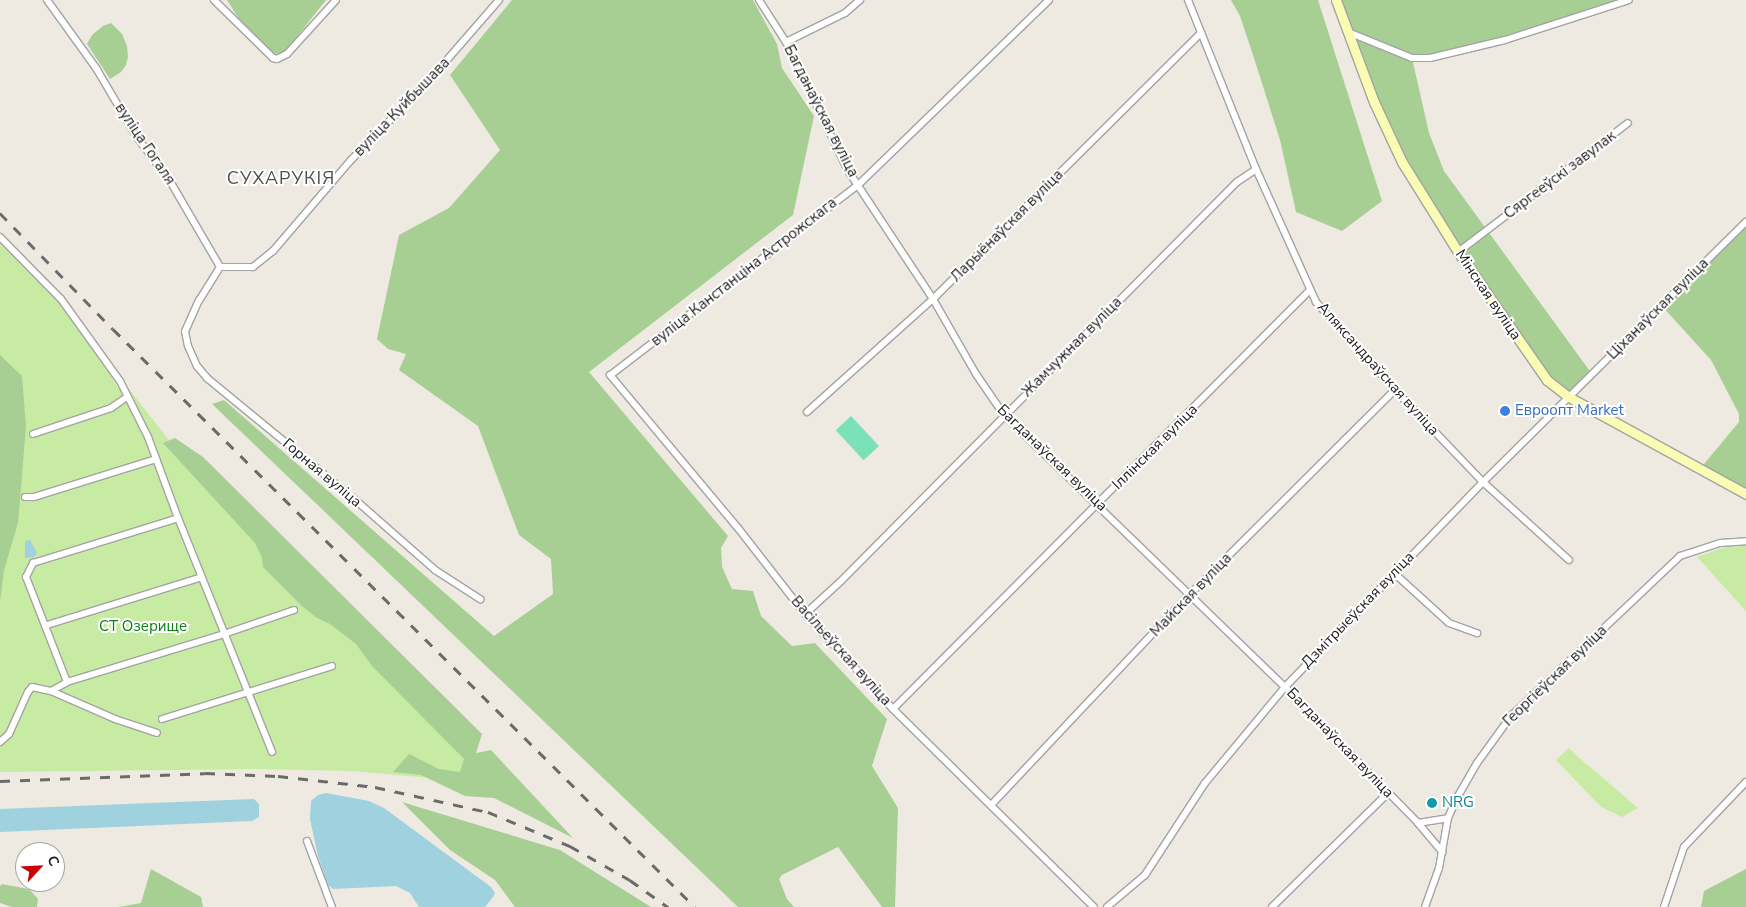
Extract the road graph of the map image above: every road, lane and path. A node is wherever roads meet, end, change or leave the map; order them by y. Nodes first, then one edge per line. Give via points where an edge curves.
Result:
1 (47, 0) edge
2 (214, 0) edge
3 (336, 0) edge
4 (499, 0) edge
5 (759, 0) edge
6 (860, 0) edge
7 (1049, 0) edge
8 (1188, 0) edge
9 (1336, 0) edge
10 (1629, 0) edge
11 (1348, 32) junction
12 (1201, 33) junction
13 (786, 42) junction
14 (1628, 123) dead end
15 (1256, 169) junction
16 (858, 184) junction
17 (1746, 222) edge
18 (0, 237) edge
19 (1458, 252) junction
20 (220, 267) junction
21 (1310, 290) junction
22 (933, 299) junction
23 (610, 375) joint
24 (1395, 390) junction
25 (126, 394) junction
26 (1569, 397) junction
27 (807, 412) dead end
28 (1004, 415) junction
29 (33, 434) dead end
30 (156, 459) junction
31 (1482, 482) junction
32 (1746, 494) edge
33 (25, 497) dead end
34 (1098, 504) junction
35 (178, 518) junction
36 (1746, 541) edge
37 (1569, 560) dead end
38 (1394, 573) junction
39 (202, 576) junction
40 (1190, 594) junction
41 (480, 600) dead end
42 (294, 610) dead end
43 (804, 614) junction
44 (47, 626) junction
45 (1478, 633) dead end
46 (224, 634) junction
47 (332, 666) dead end
48 (67, 682) junction
49 (1284, 686) junction
50 (51, 690) junction
51 (247, 693) junction
52 (893, 709) junction
53 (162, 719) dead end
54 (158, 733) dead end
55 (0, 742) edge
56 (272, 752) dead end
57 (1746, 782) edge
58 (1388, 793) junction
59 (992, 804) junction
60 (1448, 818) junction
61 (1418, 823) junction
62 (307, 841) dead end
63 (1442, 852) junction
64 (332, 907) edge
65 (1094, 907) edge
66 (1107, 907) edge
67 (1272, 907) edge
68 (1425, 907) edge
69 (1664, 907) edge

1 - 20 street, вуліца Гогаля via 96,68 136,136 170,181
2 - 3 street via 277,59 287,54
4 - 20 street, вуліца Куйбышава via 426,84 351,160 273,251 253,267
5 - 13 street, Багданаўская вуліца
6 - 13 street via 845,13
7 - 16 street, вуліца Канстанціна Астрожскага
8 - 12 street, Аляксандраўская вуліца
9 - 11 main road, Мінская вуліца
10 - 11 street via 1505,40 1430,58 1412,58
11 - 19 main road, Мінская вуліца via 1374,102 1402,162
12 - 15 street, Аляксандраўская вуліца
12 - 22 street, Ларыёнаўская вуліца
13 - 16 street, Багданаўская вуліца via 847,169
14 - 19 street, Сяргееўскі завулак
15 - 21 street, Аляксандраўская вуліца
15 - 28 street, Жамчужная вуліца via 1237,182
16 - 22 street, Багданаўская вуліца
16 - 23 street, вуліца Канстанціна Астрожскага
17 - 26 street, Ціханаўская вуліца
18 - 25 street via 61,299
19 - 26 main road, Мінская вуліца via 1548,380
20 - 41 street, Горная вуліца via 199,300 185,331 192,357 207,378 435,570
21 - 24 street, Аляксандраўская вуліца via 1328,316
21 - 34 street, Іллінская вуліца
22 - 27 street, Ларыёнаўская вуліца
22 - 28 street, Багданаўская вуліца
23 - 43 street, Васільеўская вуліца via 738,528
24 - 31 street, Аляксандраўская вуліца
24 - 40 street, Майская вуліца
25 - 29 street via 111,408
25 - 30 street via 140,418
26 - 31 street, Дзмітрыеўская вуліца
26 - 32 main road, Мінская вуліца
28 - 34 street, Багданаўская вуліца
28 - 43 street, Жамчужная вуліца via 840,582
30 - 33 street via 34,497
30 - 35 street
31 - 37 street, Аляксандраўская вуліца
31 - 38 street, Дзмітрыеўская вуліца
34 - 40 street, Багданаўская вуліца
34 - 52 street, Іллінская вуліца
35 - 39 street
35 - 44 street via 33,563 26,577
36 - 60 street, Георгіеўская вуліца via 1720,543 1680,556 1511,716 1468,776
38 - 45 street via 1449,623
38 - 49 street, Дзмітрыеўская вуліца
39 - 44 street
39 - 46 street
40 - 49 street, Багданаўская вуліца
40 - 59 street, Майская вуліца
42 - 46 street
43 - 52 street, Васільеўская вуліца
44 - 48 street
46 - 48 street
46 - 51 street
47 - 51 street
48 - 50 street
49 - 58 street, Багданаўская вуліца
49 - 66 street, Дзмітрыеўская вуліца via 1205,783 1145,875
50 - 54 street via 115,719
50 - 55 street via 32,687 9,734
51 - 53 street
51 - 56 street
52 - 59 street, Васільеўская вуліца
57 - 69 street via 1684,847
58 - 61 street, Багданаўская вуліца
58 - 67 street
59 - 65 street, Васільеўская вуліца
60 - 61 street
60 - 63 street, Георгіеўская вуліца
61 - 63 street, Багданаўская вуліца
62 - 64 street
63 - 68 street, Георгіеўская вуліца

